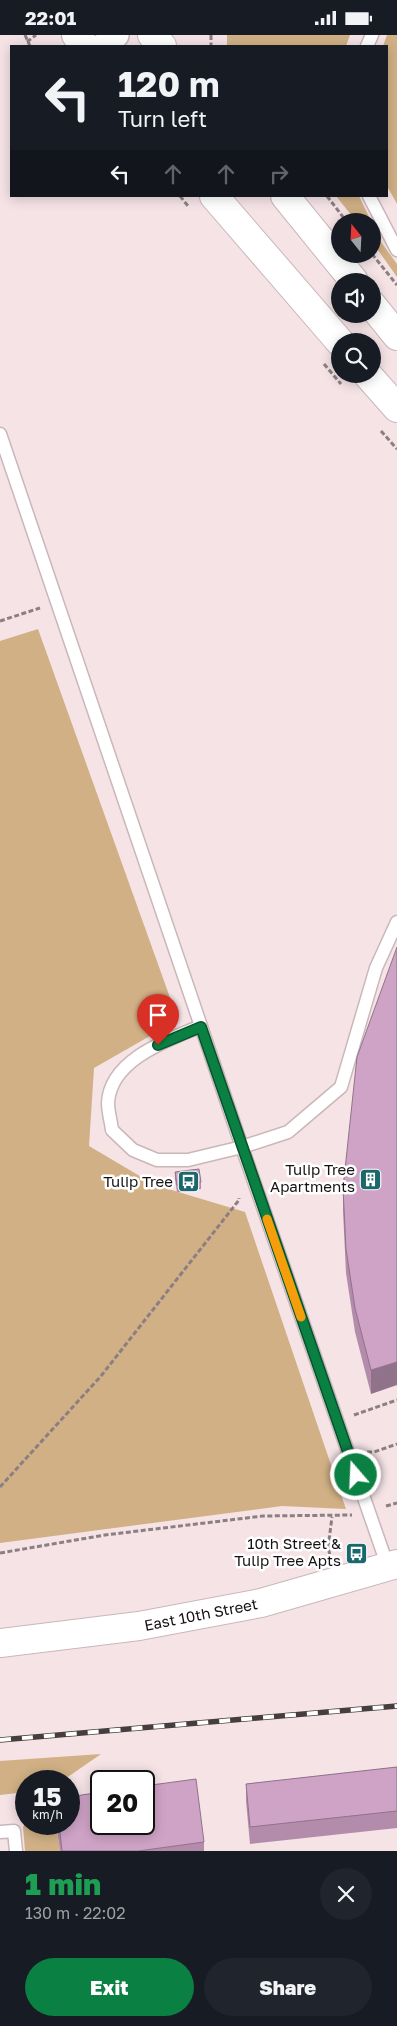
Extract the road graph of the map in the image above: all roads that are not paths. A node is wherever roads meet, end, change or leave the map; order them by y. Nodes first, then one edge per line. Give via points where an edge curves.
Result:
1 (76, 35) edge
2 (116, 35) edge
3 (152, 35) edge
4 (84, 45) edge
5 (104, 45) edge
6 (161, 45) edge
7 (215, 197) edge
8 (286, 197) edge
9 (370, 197) edge
10 (397, 250) edge
11 (348, 273) edge
12 (381, 316) edge
13 (332, 333) edge
14 (397, 336) edge
15 (375, 383) edge
16 (397, 408) edge
17 (0, 434) edge
18 (397, 922) edge
19 (201, 1027) junction
20 (242, 1147) junction
21 (392, 1565) edge
22 (0, 1643) edge
23 (0, 1833) edge
24 (16, 1851) edge

1 - 4 main road
2 - 5 street
3 - 6 main road
7 - 13 main road
8 - 11 main road
9 - 10 lane
12 - 14 main road
15 - 16 main road
17 - 19 lane
18 - 20 lane via 376,968 341,1087 288,1131
19 - 20 lane
19 - 20 lane via 143,1052 115,1079 108,1103 112,1130 133,1150 157,1160 188,1160
20 - 21 lane via 368,1511
21 - 22 main road, East 10th Street via 261,1603 139,1627
23 - 24 lane via 14,1831

